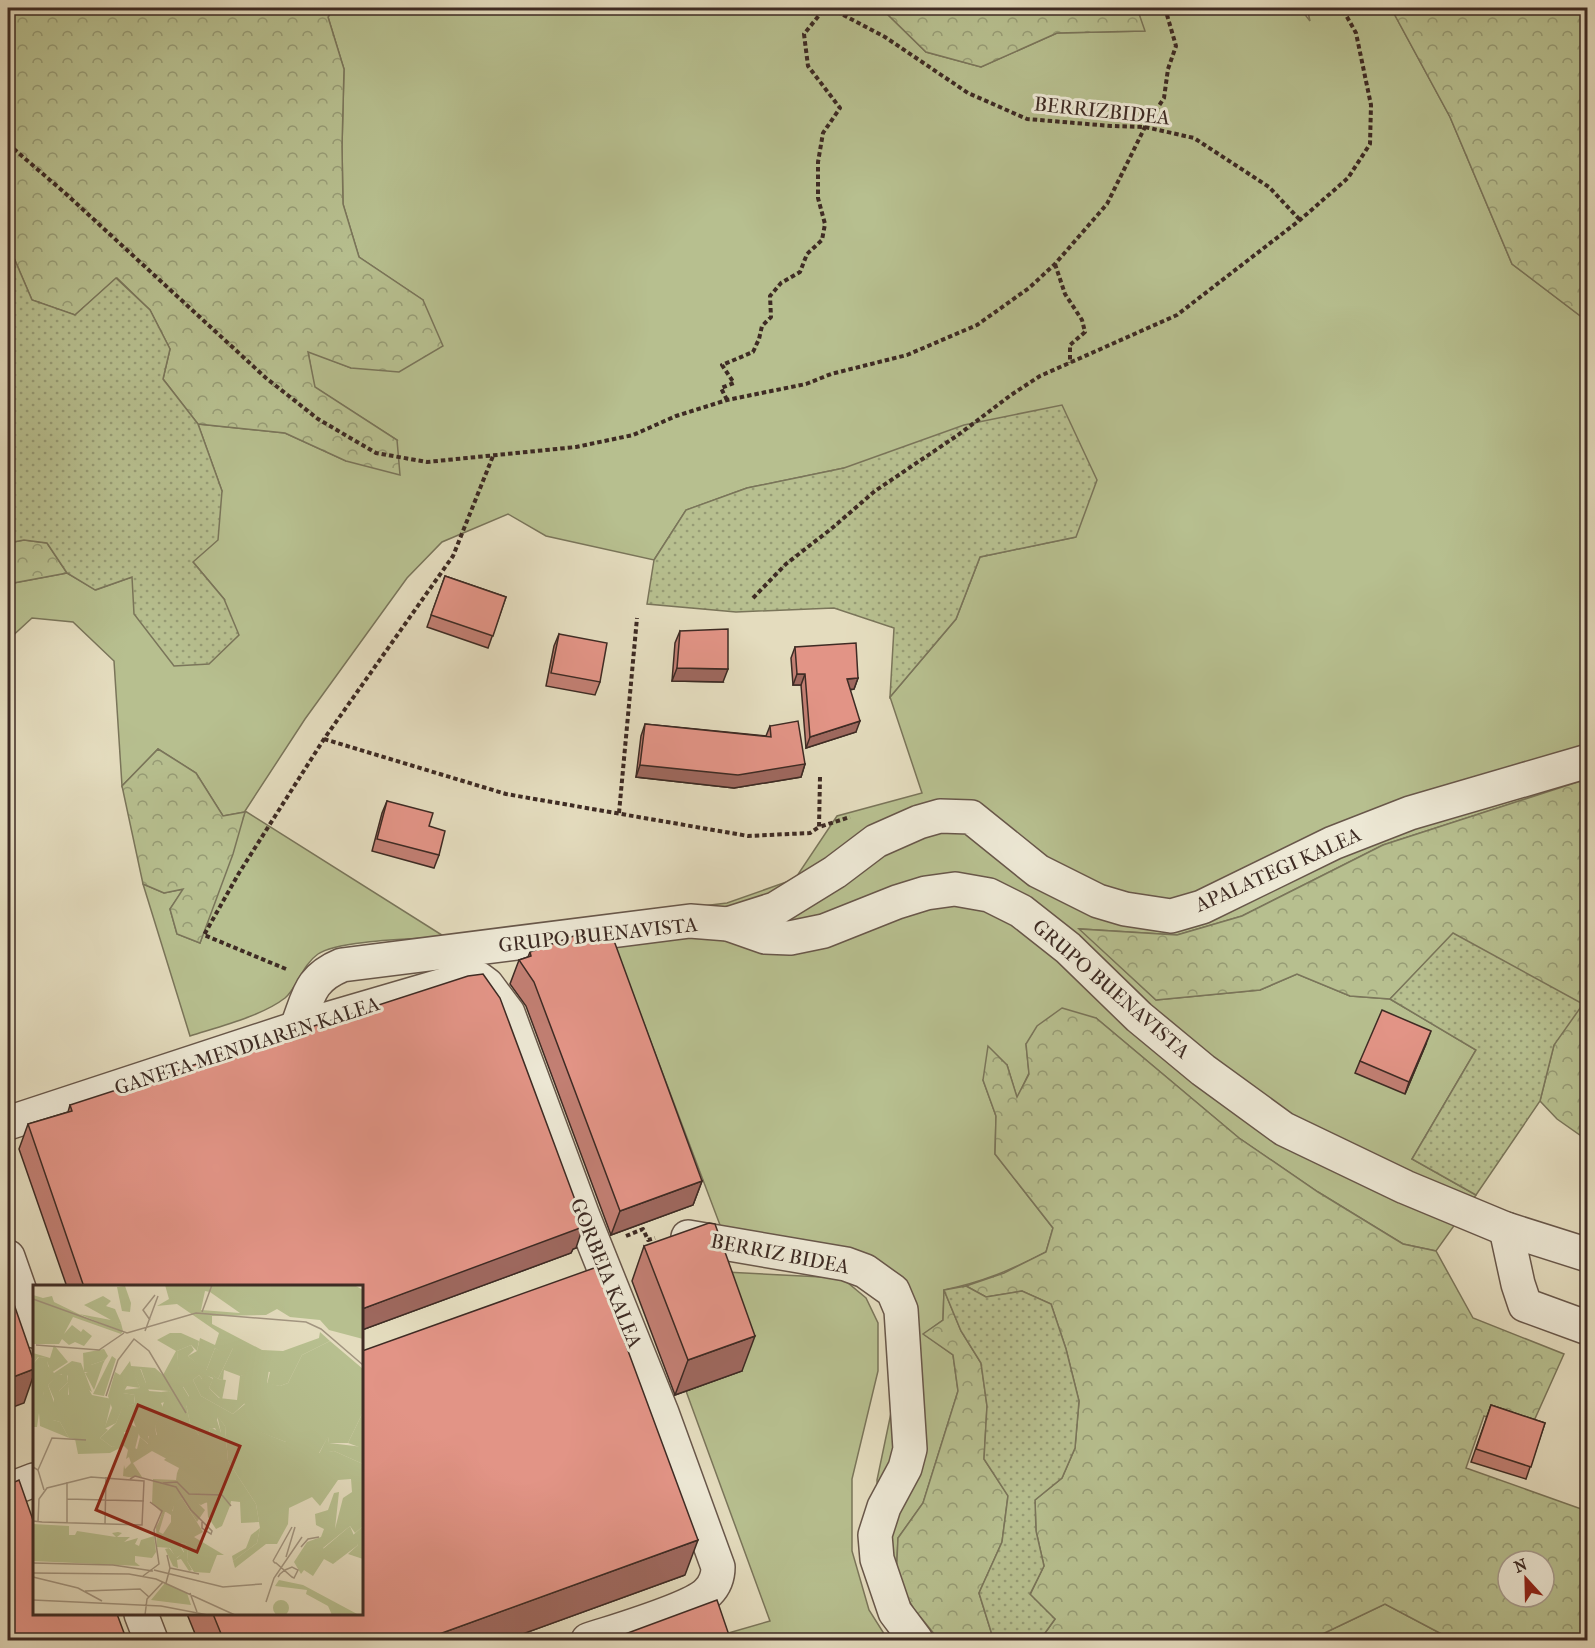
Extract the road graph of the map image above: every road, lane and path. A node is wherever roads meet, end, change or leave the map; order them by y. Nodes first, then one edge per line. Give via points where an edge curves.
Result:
1 (825, 8) edge
2 (830, 8) edge
3 (1165, 8) edge
4 (1342, 8) edge
5 (1145, 126) junction
6 (8, 144) edge
7 (1300, 220) junction
8 (1055, 264) junction
9 (1070, 363) junction
10 (727, 400) junction
11 (493, 456) junction
12 (753, 598) dead end
13 (637, 618) dead end
14 (324, 739) junction
15 (1587, 761) edge
16 (820, 777) dead end
17 (619, 813) junction
18 (860, 814) dead end
19 (819, 827) junction
20 (728, 924) junction
21 (315, 981) junction
22 (487, 984) joint
23 (296, 1029) junction
24 (8, 1123) edge
25 (1506, 1229) junction
26 (673, 1237) joint
27 (622, 1238) edge
28 (1587, 1255) edge
29 (8, 1257) edge
30 (602, 1264) junction
31 (572, 1276) edge
32 (33, 1328) edge
33 (1587, 1328) edge
34 (33, 1480) edge
35 (8, 1490) edge
36 (141, 1615) edge
37 (151, 1641) edge
38 (588, 1641) edge
39 (916, 1641) edge

1 - 10 path via 804,34 808,66 840,108 824,133 818,162 818,198 825,224 822,240 807,254 800,272 781,283 770,296 771,317 762,326 753,352 722,365 734,383 721,388
2 - 5 path, BERRIZBIDEA via 885,37 968,93 1027,118
3 - 5 path via 1176,46 1164,98
4 - 7 path via 1356,33 1371,105 1370,144 1348,178
5 - 7 path, BERRIZBIDEA via 1194,138 1269,187
5 - 8 path via 1107,204
6 - 11 path via 266,378 318,419 376,453 427,462
7 - 9 path via 1177,315
8 - 9 path via 1065,294 1083,320 1085,332 1070,345
8 - 10 path via 1029,288 976,325 906,354 806,384
9 - 12 path via 1011,394 875,491 786,564
10 - 11 path via 633,435 576,447
11 - 14 path via 453,556
13 - 17 path
14 - 17 path via 506,794
14 - 21 path via 204,935
15 - 20 street, APALATEGI KALEA via 1410,813 1333,843 1202,907 1171,916 1098,901 1038,871 971,817 940,816 876,841 775,909
16 - 19 path
17 - 19 path via 748,836 810,833
18 - 19 path
20 - 21 street, GRUPO BUENAVISTA via 690,921 342,965
20 - 25 street, GRUPO BUENAVISTA via 765,937 790,938 824,931 926,893 955,889 989,895 1021,911 1068,948 1203,1070 1284,1129
21 - 23 street
22 - 23 street, GANETA MENDIAREN KALEA via 479,980 450,983
22 - 30 street, GORBEIA KALEA via 508,1013
23 - 24 street, GANETA MENDIAREN KALEA
25 - 28 street, GRUPO BUENAVISTA
25 - 33 street via 1525,1305
26 - 27 path via 648,1240 643,1229
26 - 39 street, BERRIZ BIDEA via 846,1264 865,1271 893,1291 901,1310 910,1449 875,1535 877,1559 895,1612
29 - 32 street
30 - 31 street
30 - 38 street, GORBEIA KALEA via 662,1413 718,1566 718,1578 708,1593 684,1606
34 - 35 street
36 - 37 street

